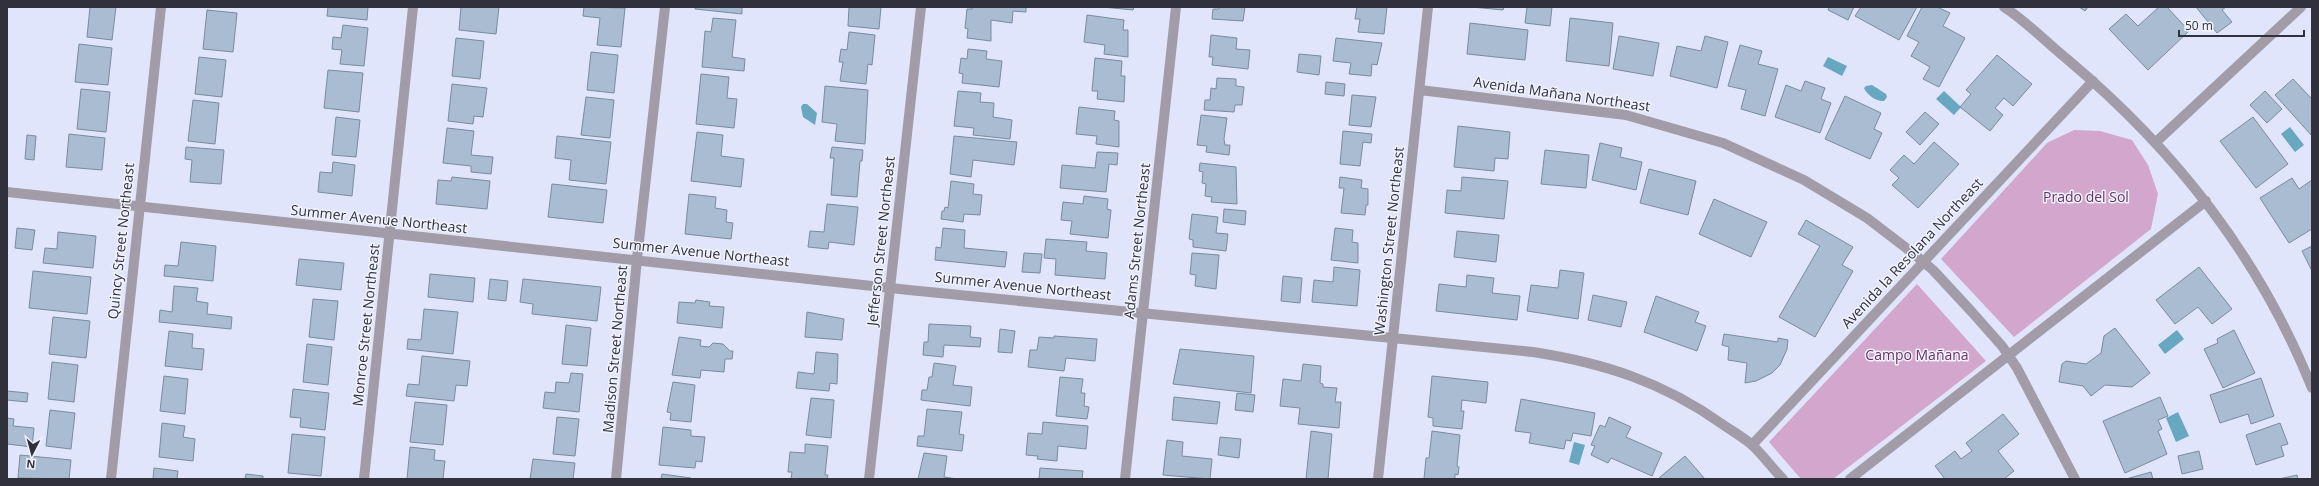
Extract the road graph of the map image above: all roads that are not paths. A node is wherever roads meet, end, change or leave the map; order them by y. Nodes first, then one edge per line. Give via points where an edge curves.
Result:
1 (161, 7) edge
2 (413, 7) edge
3 (665, 7) edge
4 (921, 7) edge
5 (1176, 7) edge
6 (1428, 7) edge
7 (2004, 7) edge
8 (2301, 7) edge
9 (2093, 81) junction
10 (1420, 90) junction
11 (2156, 142) junction
12 (7, 192) edge
13 (2206, 202) junction
14 (139, 206) junction
15 (389, 234) junction
16 (637, 259) junction
17 (1923, 262) junction
18 (890, 288) junction
19 (1143, 312) junction
20 (1392, 338) junction
21 (2008, 356) junction
22 (2312, 388) edge
23 (1752, 445) junction
24 (1780, 478) edge
25 (111, 479) edge
26 (364, 479) edge
27 (616, 479) edge
28 (870, 479) edge
29 (1125, 479) edge
30 (1378, 479) edge
31 (1850, 479) edge
32 (2075, 479) edge

1 - 14 street, Quincy Street Northeast
2 - 15 street, Monroe Street Northeast
3 - 16 street, Madison Street Northeast
4 - 18 street, Jefferson Street Northeast
5 - 19 street, Adams Street Northeast
6 - 10 street, Washington Street Northeast
7 - 9 street
8 - 11 street
9 - 11 street
9 - 17 street, Avenida la Resolana Northeast
10 - 17 street, Avenida Mañana Northeast via 1626,115 1723,143 1804,180 1867,218
10 - 20 street, Washington Street Northeast
11 - 13 street
12 - 14 street, Summer Avenue Northeast
13 - 21 street
13 - 22 street via 2232,235 2279,314
14 - 15 street, Summer Avenue Northeast
14 - 25 street, Quincy Street Northeast
15 - 16 street, Summer Avenue Northeast
15 - 26 street, Monroe Street Northeast
16 - 18 street, Summer Avenue Northeast
16 - 27 street, Madison Street Northeast
17 - 21 street, Avenida Mañana Northeast via 1971,311
17 - 23 street, Avenida la Resolana Northeast
18 - 19 street, Summer Avenue Northeast
18 - 28 street, Jefferson Street Northeast
19 - 20 street, Summer Avenue Northeast
19 - 29 street, Adams Street Northeast
20 - 23 street, Summer Avenue Northeast via 1581,359 1666,389
20 - 30 street, Washington Street Northeast
21 - 31 street
21 - 32 street, Avenida Mañana Northeast
23 - 24 street, Summer Avenue Northeast

